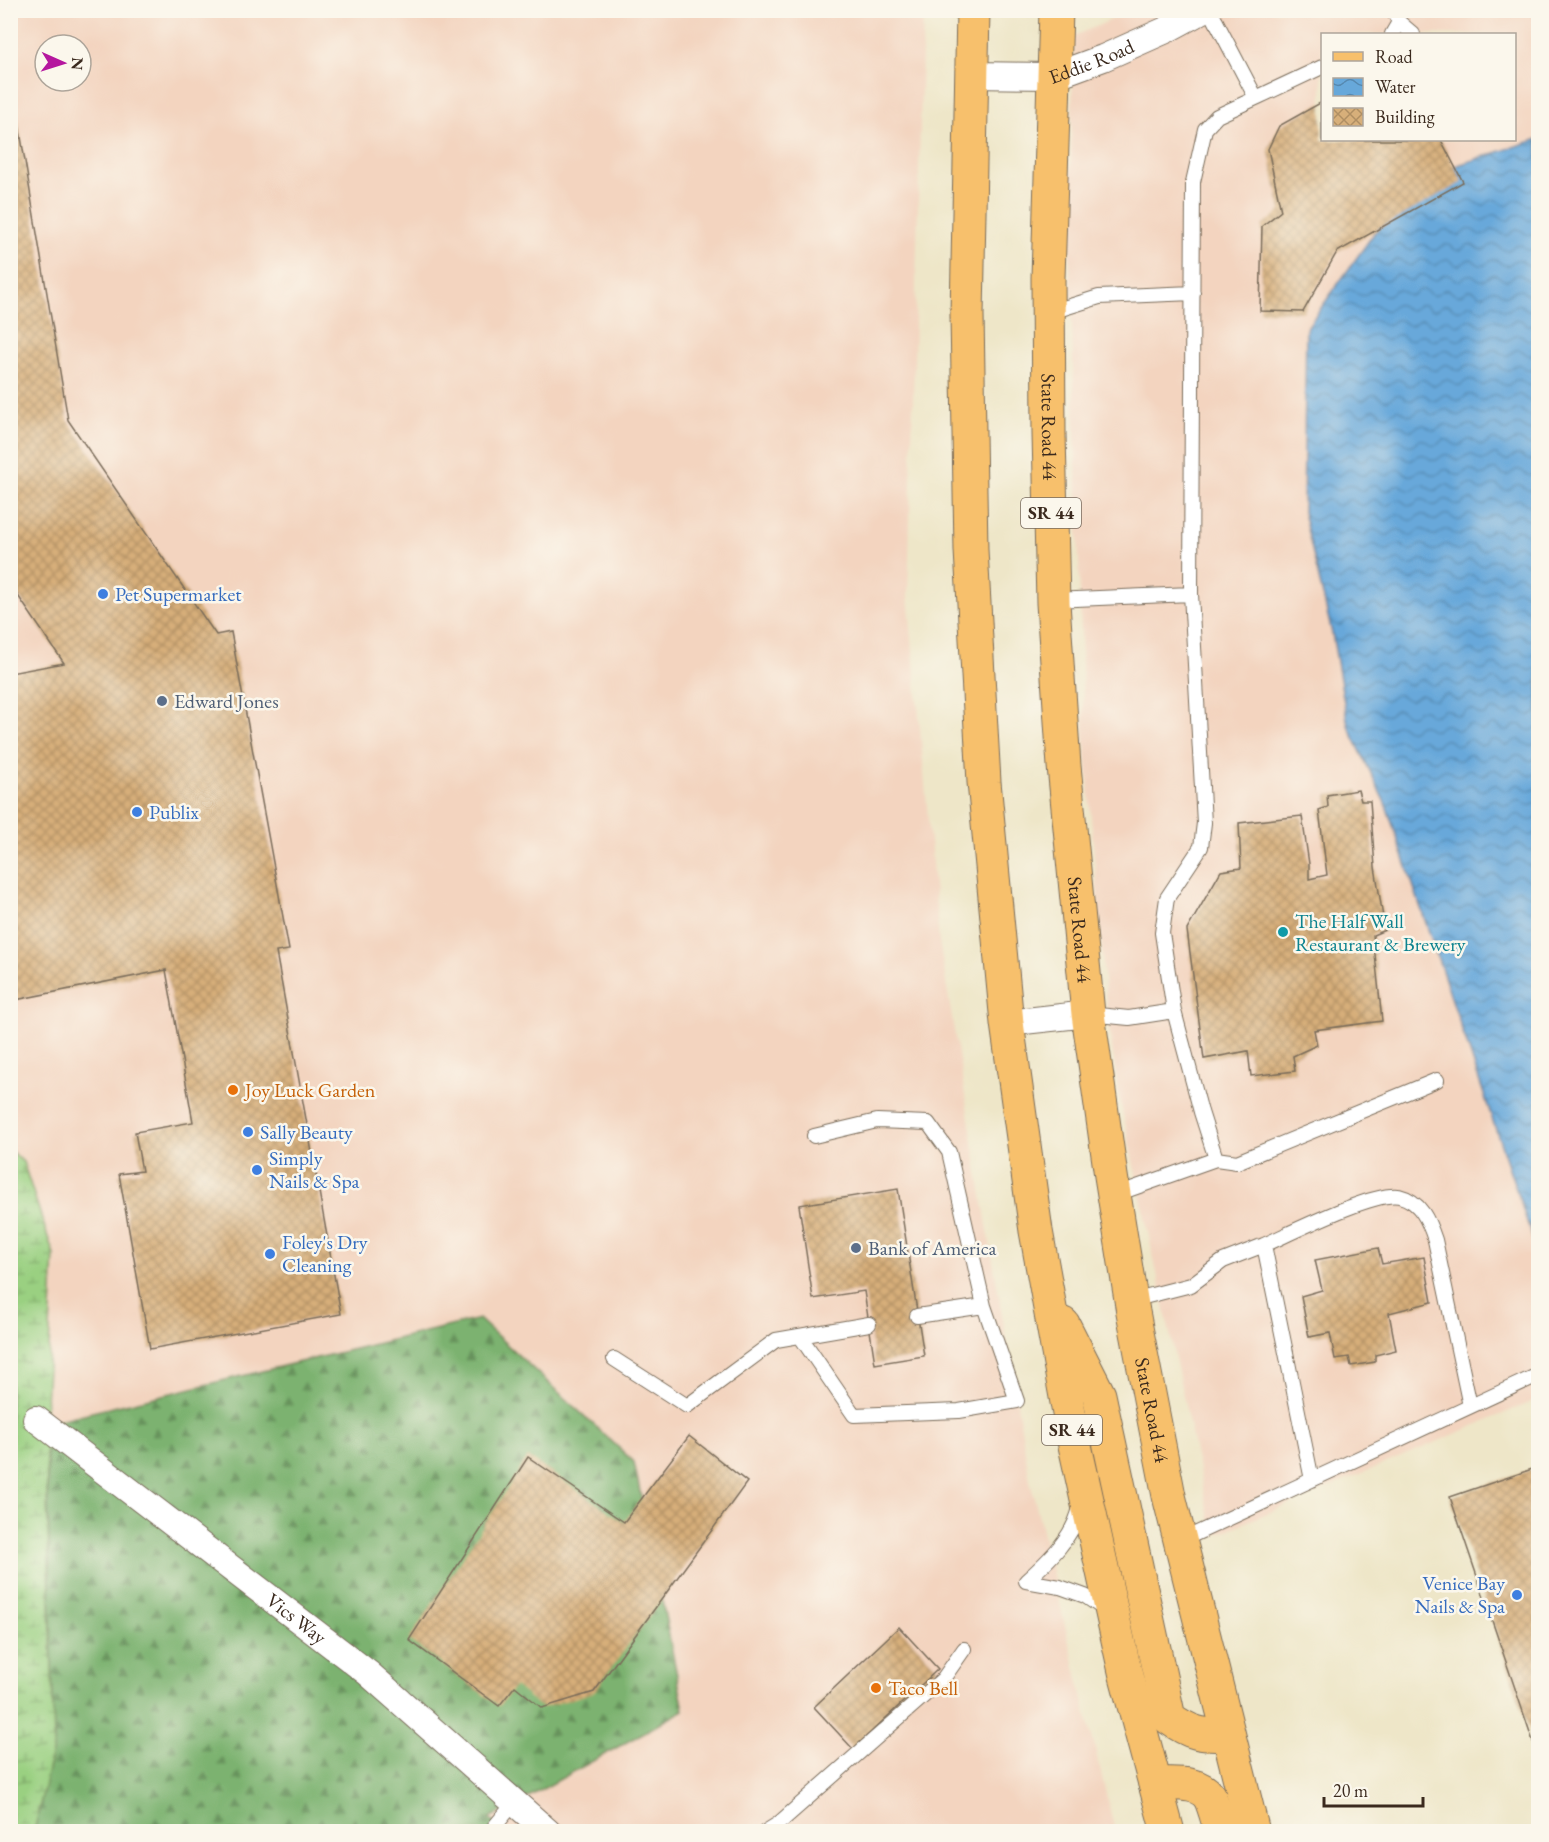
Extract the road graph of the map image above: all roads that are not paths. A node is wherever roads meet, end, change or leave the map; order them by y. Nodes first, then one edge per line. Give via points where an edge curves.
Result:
1 (973, 10) edge
2 (1056, 10) edge
3 (1203, 10) edge
4 (1210, 10) edge
5 (1396, 16) edge
6 (1392, 33) edge
7 (1412, 33) edge
8 (1321, 68) edge
9 (971, 75) junction
10 (1054, 76) junction
11 (1256, 98) junction
12 (1193, 293) junction
13 (1048, 313) junction
14 (1191, 594) junction
15 (1053, 600) junction
16 (1174, 1011) junction
17 (1088, 1014) junction
18 (1007, 1023) junction
19 (1437, 1080) dead end
20 (814, 1136) dead end
21 (1216, 1160) junction
22 (1114, 1195) junction
23 (1264, 1245) junction
24 (1047, 1293) junction
25 (1132, 1300) junction
26 (984, 1306) junction
27 (918, 1316) dead end
28 (869, 1324) dead end
29 (800, 1336) junction
30 (614, 1359) dead end
31 (1539, 1375) edge
32 (1470, 1406) junction
33 (36, 1419) dead end
34 (1312, 1480) junction
35 (1084, 1488) junction
36 (1180, 1541) junction
37 (1112, 1615) junction
38 (964, 1649) dead end
39 (1227, 1734) junction
40 (1155, 1784) junction
41 (515, 1802) junction
42 (490, 1832) edge
43 (548, 1832) edge
44 (765, 1832) edge
45 (1168, 1832) edge
46 (1221, 1832) edge
47 (1253, 1832) edge

1 - 9 main road, SR 44
2 - 10 main road, State Road 44 / SR 44
3 - 10 street, Eddie Road via 1103,58
4 - 11 lane
5 - 6 lane
5 - 7 lane
8 - 11 lane
9 - 10 street, Eddie Road
9 - 18 main road, SR 44 via 967,315 971,550 984,782
10 - 13 main road, State Road 44 / SR 44
11 - 12 lane via 1217,116 1204,129 1193,182
12 - 13 lane via 1098,297
12 - 14 lane
13 - 15 main road, State Road 44 / SR 44
14 - 15 lane
14 - 16 lane via 1204,823 1201,847 1167,898 1162,933
15 - 17 main road, State Road 44 / SR 44 via 1064,766
16 - 17 lane via 1129,1018
16 - 21 lane
17 - 18 street
17 - 22 main road, State Road 44 / SR 44
18 - 24 main road, SR 44
19 - 21 lane via 1237,1162
20 - 26 lane via 877,1121 928,1123 949,1152
21 - 22 lane
22 - 25 main road, State Road 44 / SR 44
23 - 25 lane via 1223,1261 1191,1285
23 - 32 lane via 1357,1204 1398,1196 1414,1204 1427,1217 1435,1240
23 - 34 lane
24 - 35 main road, SR 44
24 - 39 main road via 1099,1395 1169,1718 1192,1732 1209,1736
25 - 36 main road, State Road 44 / SR 44
26 - 27 lane
26 - 29 lane via 1017,1401 959,1411 854,1415
28 - 29 lane
29 - 30 lane via 776,1340 687,1406
31 - 32 lane
32 - 34 lane
33 - 41 street, Vics Way via 368,1672
34 - 36 lane
35 - 37 main road, SR 44
35 - 37 lane via 1078,1518 1061,1546 1026,1581 1085,1596
36 - 39 main road, State Road 44 / SR 44
37 - 40 main road, SR 44
38 - 44 lane via 943,1679
39 - 47 main road, State Road 44 / SR 44
40 - 45 main road, SR 44
40 - 46 main road via 1197,1786 1210,1797
41 - 42 lane
41 - 43 street, Vics Way

